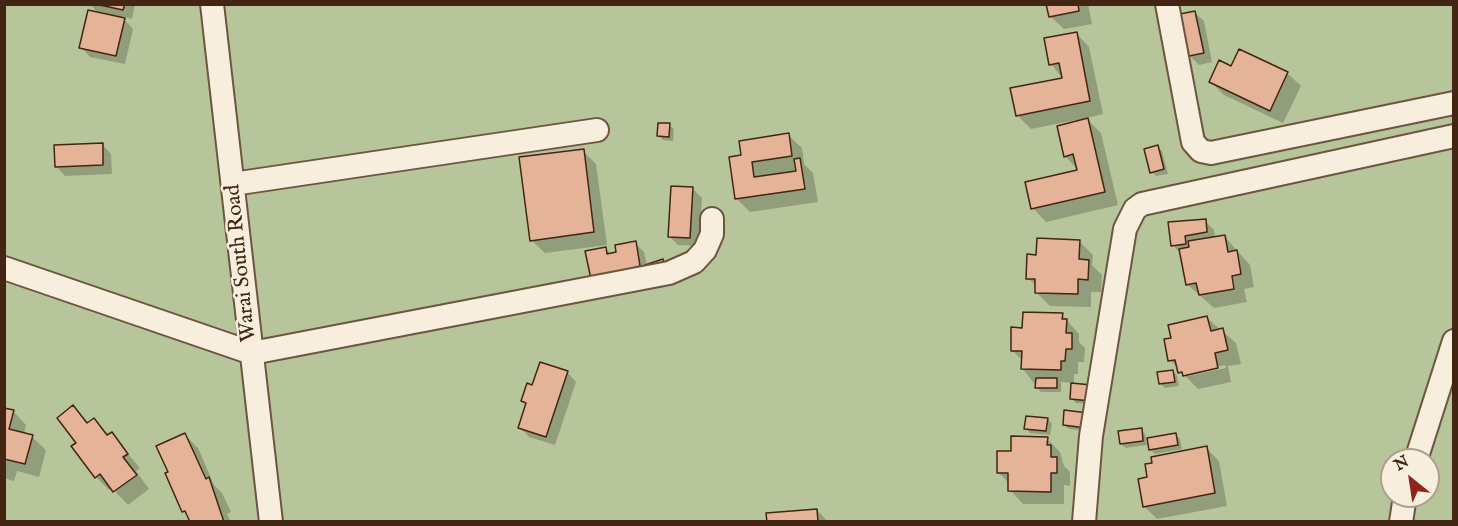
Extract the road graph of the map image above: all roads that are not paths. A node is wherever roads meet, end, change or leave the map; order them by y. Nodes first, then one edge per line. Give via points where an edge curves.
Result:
1 (212, 4) edge
2 (1167, 4) edge
3 (1454, 103) edge
4 (597, 130) dead end
5 (1454, 136) edge
6 (233, 184) junction
7 (712, 219) dead end
8 (4, 268) edge
9 (1454, 341) edge
10 (252, 353) junction
11 (1420, 448) edge
12 (271, 522) edge
13 (1084, 522) edge

1 - 6 street, Warai South Road
2 - 3 street via 1193,142 1202,151 1211,153
4 - 6 street
5 - 13 street via 1142,204 1135,209 1125,229 1091,436
6 - 10 street, Warai South Road
7 - 10 street via 712,234 705,250 694,262 669,273
8 - 10 street
9 - 11 street
10 - 12 street, Warai South Road

